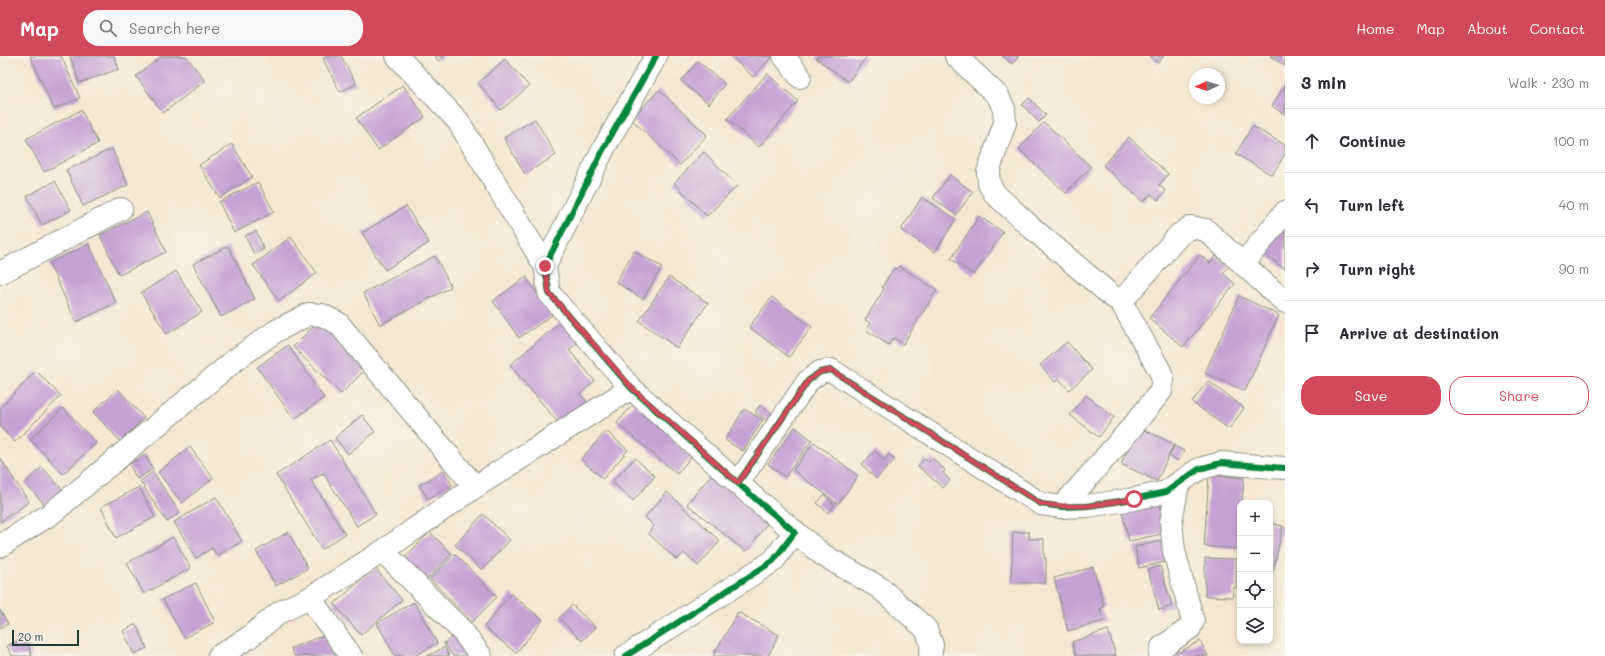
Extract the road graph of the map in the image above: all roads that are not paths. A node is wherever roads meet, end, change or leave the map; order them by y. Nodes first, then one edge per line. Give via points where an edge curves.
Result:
1 (397, 56) edge
2 (656, 56) edge
3 (784, 56) edge
4 (956, 56) edge
5 (800, 77) dead end
6 (121, 209) dead end
7 (1285, 212) edge
8 (1243, 264) junction
9 (545, 266) junction
10 (0, 273) edge
11 (1120, 300) junction
12 (1285, 302) edge
13 (632, 388) junction
14 (1285, 468) edge
15 (738, 483) junction
16 (1178, 484) junction
17 (475, 487) junction
18 (1062, 506) junction
19 (795, 532) junction
20 (0, 546) edge
21 (383, 551) junction
22 (310, 598) junction
23 (218, 656) edge
24 (351, 656) edge
25 (481, 656) edge
26 (626, 656) edge
27 (930, 656) edge
28 (1160, 656) edge

1 - 9 street via 458,121
2 - 9 street via 604,148
3 - 5 street
4 - 11 street via 998,96 1004,109 1005,123 988,172 989,184 995,194 1112,297
6 - 10 street
7 - 8 street
8 - 11 street via 1206,230 1190,227 1179,235
8 - 12 street
9 - 13 street via 549,293
11 - 18 street via 1160,370 1163,380 1160,391 1133,426
13 - 15 street
13 - 17 street
14 - 16 street via 1222,463 1199,469
15 - 18 street via 808,381 820,372 831,370 1041,504
15 - 19 street
16 - 18 street via 1166,492 1134,499 1087,506
16 - 28 street via 1171,522 1173,543 1193,621 1190,628 1162,647
17 - 20 street via 338,323 322,315 309,314 276,331 235,360 52,513
17 - 21 street
19 - 26 street via 773,561
19 - 27 street via 823,555 880,588 926,629 932,644
21 - 22 street
21 - 25 street via 464,632
22 - 23 street via 280,612 248,638
22 - 24 street

